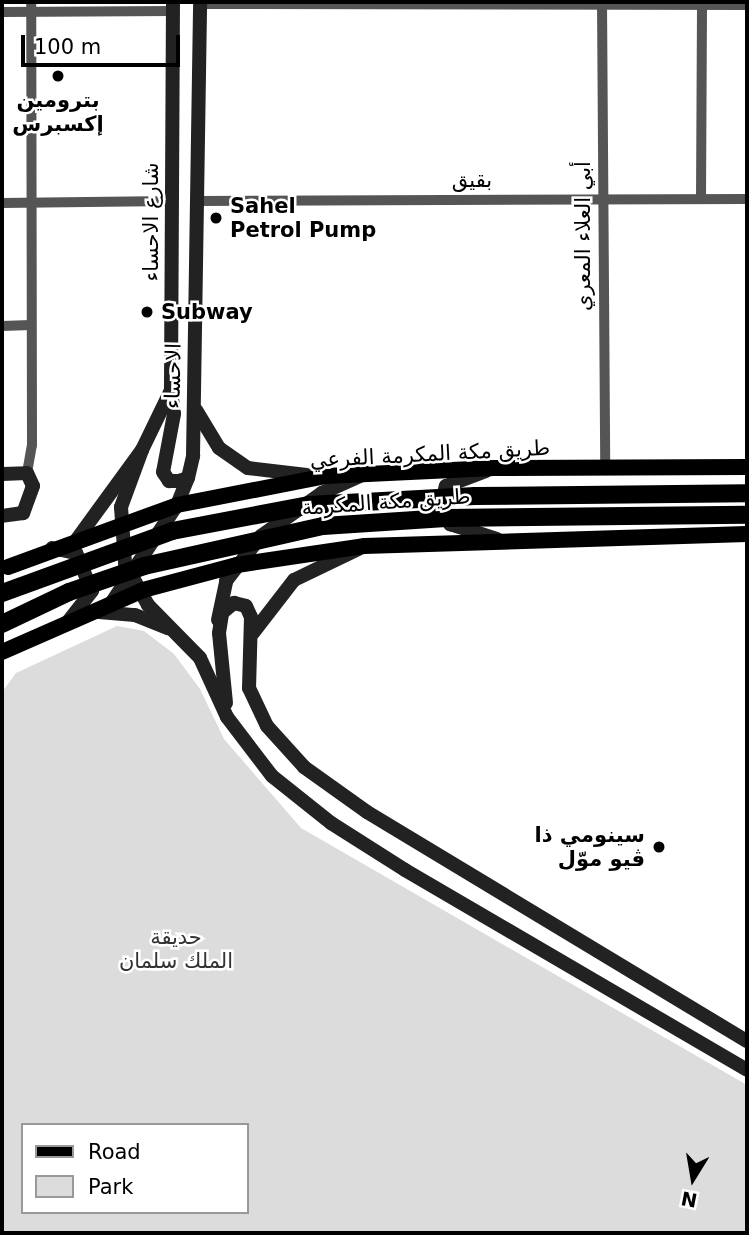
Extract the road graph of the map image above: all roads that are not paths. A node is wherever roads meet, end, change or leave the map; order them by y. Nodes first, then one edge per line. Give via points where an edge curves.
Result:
1 (200, 3) edge
2 (412, 3) edge
3 (602, 3) edge
4 (702, 5) junction
5 (747, 5) edge
6 (173, 6) edge
7 (31, 7) edge
8 (2, 12) edge
9 (602, 199) junction
10 (701, 199) junction
11 (747, 199) edge
12 (172, 201) junction
13 (197, 201) junction
14 (30, 202) junction
15 (2, 203) edge
16 (31, 325) junction
17 (2, 326) edge
18 (171, 390) junction
19 (194, 403) junction
20 (142, 450) junction
21 (747, 467) edge
22 (494, 468) junction
23 (605, 470) junction
24 (27, 473) junction
25 (2, 474) edge
26 (365, 474) junction
27 (326, 476) junction
28 (188, 478) junction
29 (747, 493) edge
30 (177, 505) junction
31 (747, 515) edge
32 (2, 516) edge
33 (121, 523) junction
34 (747, 534) edge
35 (77, 539) junction
36 (498, 540) junction
37 (365, 546) junction
38 (51, 548) junction
39 (237, 565) junction
40 (5, 568) edge
41 (130, 572) junction
42 (141, 591) junction
43 (2, 593) edge
44 (103, 608) junction
45 (2, 624) edge
46 (66, 624) junction
47 (171, 630) junction
48 (219, 632) junction
49 (253, 633) junction
50 (2, 652) edge
51 (235, 728) junction
52 (586, 943) junction
53 (572, 965) junction
54 (747, 1041) edge
55 (747, 1070) edge

1 - 2 street
1 - 13 main road, الاحساء
2 - 3 street
3 - 4 street
3 - 9 street, أبي العلاء المعري
4 - 5 street
4 - 10 street
6 - 7 street
6 - 12 main road, شارع الاحساء
7 - 8 street
7 - 14 street
9 - 10 street, بقيق
9 - 13 street, بقيق
9 - 23 street, أبي العلاء المعري
10 - 11 street, بقيق
12 - 14 street
12 - 18 main road, شارع الاحساء
13 - 19 main road, الاحساء
14 - 15 street
14 - 16 street
16 - 17 street
16 - 24 street via 32,445
18 - 20 main road
18 - 28 main road, شارع الاحساء via 174,414 163,472 169,481
19 - 27 main road via 219,449 248,468 278,475
19 - 28 main road, الاحساء
20 - 33 main road via 121,507
20 - 35 main road
21 - 23 main road, طريق مكة المكرمة الفرعي
22 - 23 main road, طريق مكة المكرمة الفرعي
22 - 26 main road, طريق مكة المكرمة الفرعي
22 - 36 main road via 446,486 440,506 450,524
24 - 25 main road
24 - 32 main road via 33,486 30,505 23,513
26 - 27 main road, طريق مكة المكرمة الفرعي
26 - 39 main road via 284,517
27 - 30 main road, طريق مكة المكرمة الفرعي
28 - 30 main road
29 - 43 highway, طريق مكة المكرمة via 335,502 172,531
30 - 33 main road, طريق مكة المكرمة الفرعي
30 - 41 main road
31 - 45 highway, طريق مكة المكرمة via 446,518 323,526 144,566 69,592
33 - 35 main road, طريق مكة المكرمة الفرعي
33 - 41 main road
34 - 36 main road
35 - 38 main road, طريق مكة المكرمة الفرعي
36 - 37 main road
37 - 39 main road
37 - 49 main road via 294,580
38 - 40 main road, طريق مكة المكرمة الفرعي
38 - 46 main road via 76,553 92,590
39 - 42 main road
39 - 48 main road via 217,608
41 - 42 main road
41 - 44 main road
42 - 44 main road
42 - 47 main road
44 - 46 main road
44 - 47 main road
46 - 50 main road
47 - 51 main road via 200,658
48 - 49 main road via 222,613 234,603 246,606
48 - 51 main road via 226,704
49 - 52 main road via 249,688 267,726 304,767 367,812
51 - 53 main road via 272,776 331,823
52 - 53 main road
52 - 54 main road
53 - 55 main road

